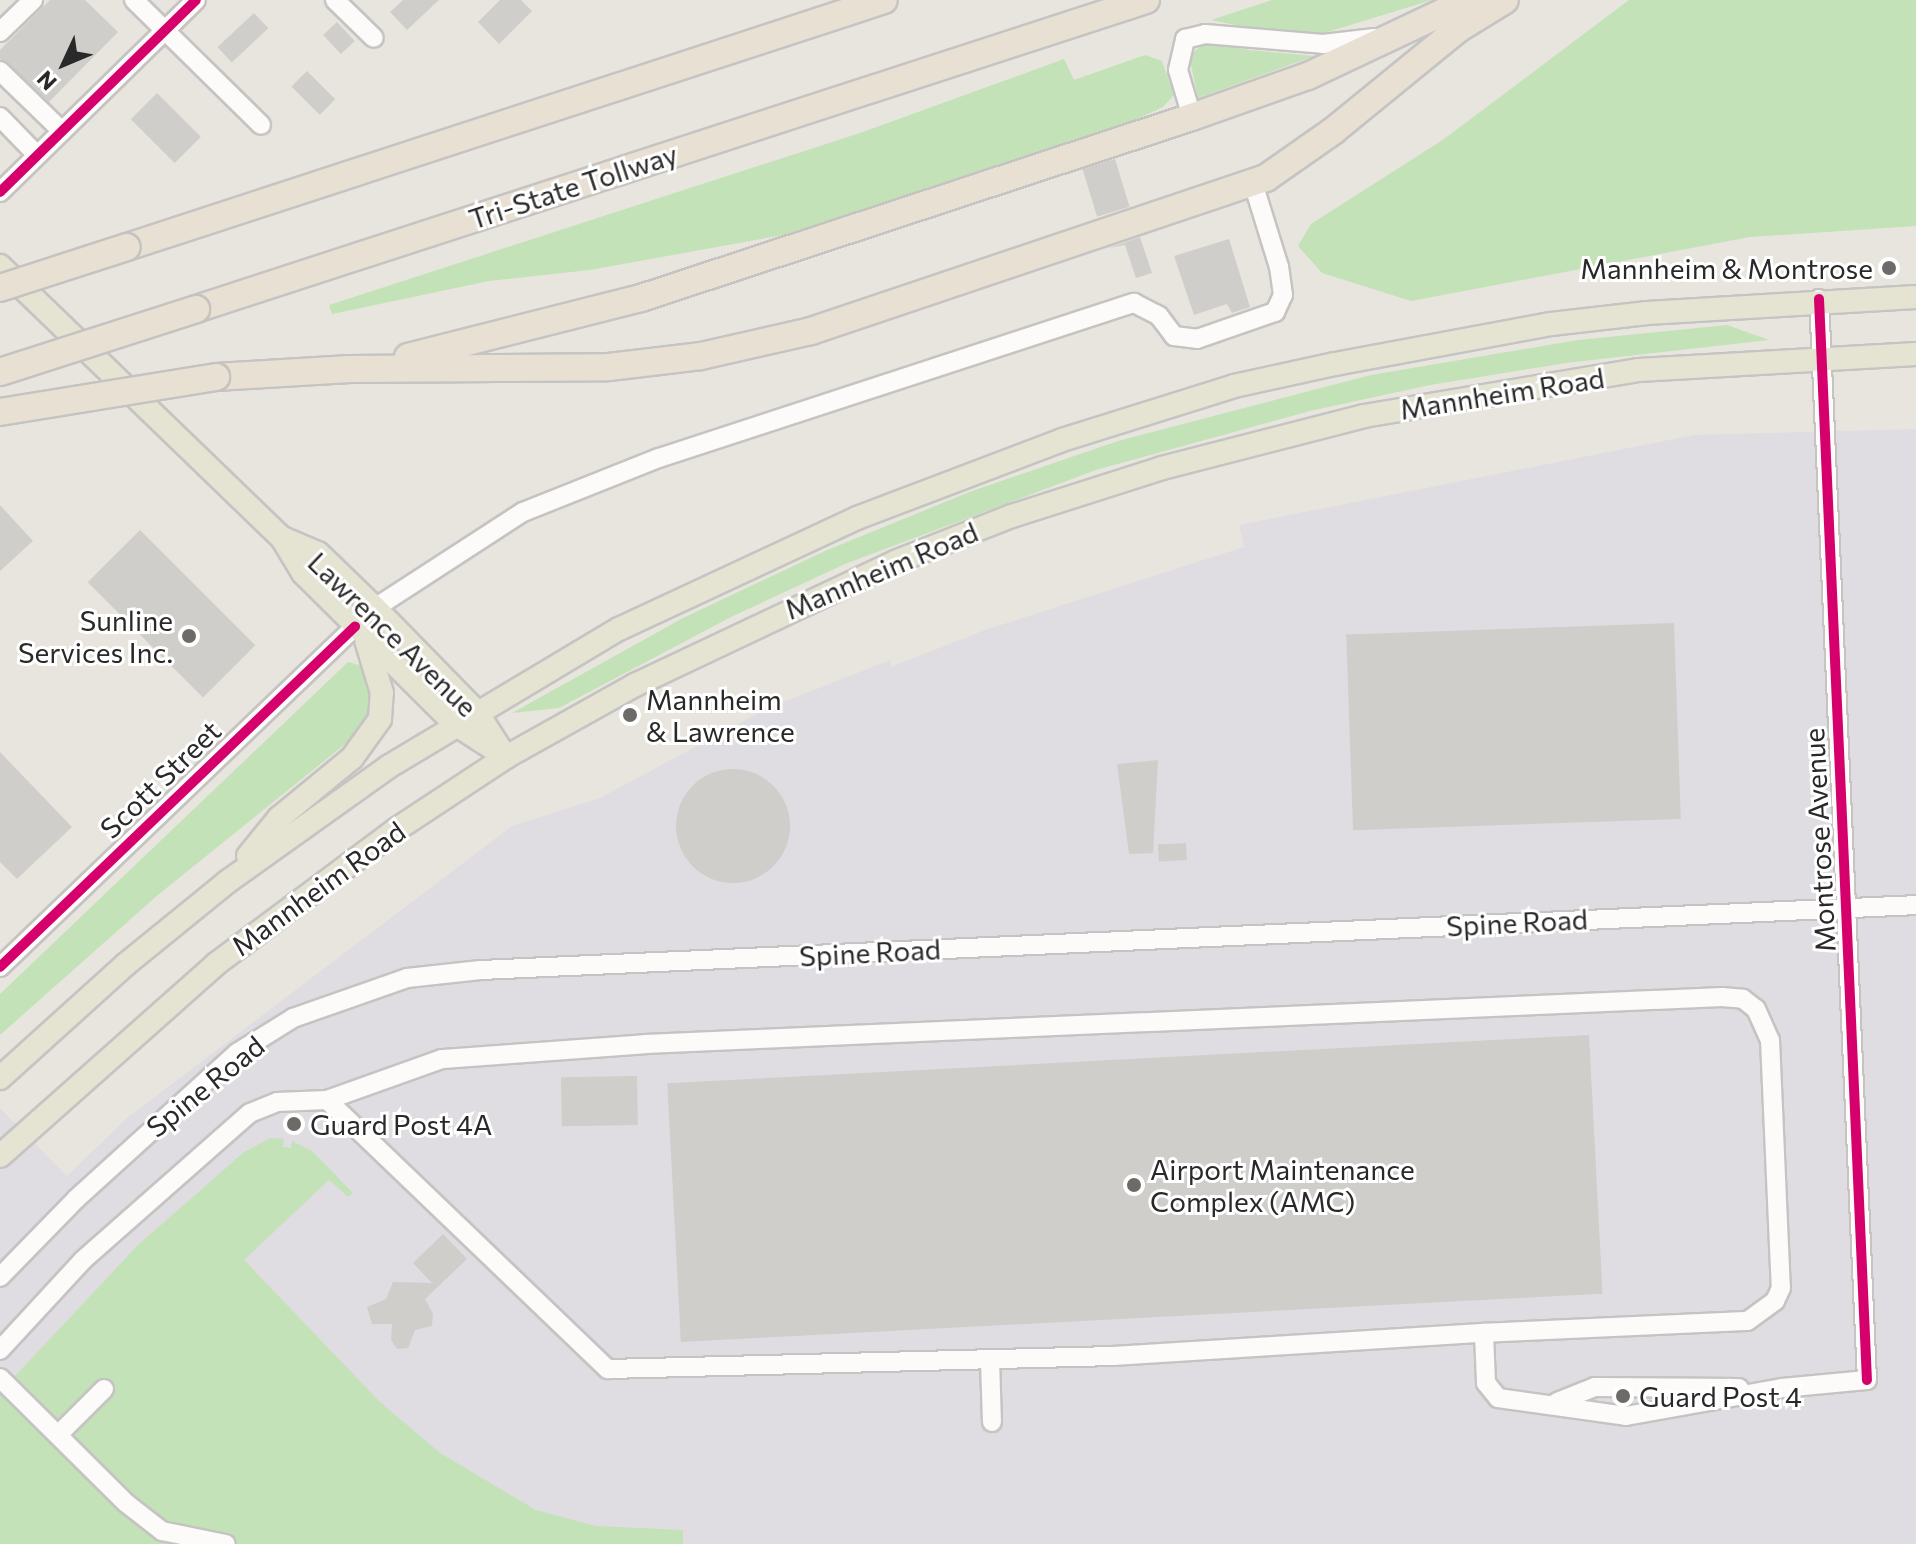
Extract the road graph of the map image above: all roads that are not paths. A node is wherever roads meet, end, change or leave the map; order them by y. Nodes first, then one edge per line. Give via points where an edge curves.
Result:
1 (33, 0) edge
2 (134, 0) edge
3 (196, 0) edge
4 (335, 0) edge
5 (884, 0) edge
6 (1146, 0) edge
7 (1469, 0) edge
8 (1505, 0) edge
9 (1415, 27) junction
10 (165, 31) junction
11 (0, 32) edge
12 (374, 38) dead end
13 (0, 71) edge
14 (0, 117) edge
15 (1192, 117) junction
16 (261, 125) dead end
17 (62, 131) junction
18 (37, 155) junction
19 (1253, 183) junction
20 (0, 192) edge
21 (0, 266) edge
22 (0, 288) edge
23 (1916, 297) edge
24 (1819, 299) junction
25 (1916, 354) edge
26 (1820, 357) junction
27 (350, 369) junction
28 (0, 372) edge
29 (0, 412) edge
30 (282, 538) junction
31 (375, 608) junction
32 (360, 630) junction
33 (476, 711) junction
34 (455, 724) junction
35 (506, 757) junction
36 (227, 882) junction
37 (1916, 905) edge
38 (1846, 908) junction
39 (0, 967) edge
40 (0, 1078) edge
41 (327, 1100) junction
42 (0, 1156) edge
43 (0, 1277) edge
44 (1484, 1333) junction
45 (0, 1350) edge
46 (990, 1360) junction
47 (0, 1378) edge
48 (1782, 1388) junction
49 (104, 1389) dead end
50 (1557, 1402) junction
51 (992, 1422) dead end
52 (58, 1435) junction
53 (155, 1538) edge
54 (226, 1544) edge

1 - 11 street
2 - 10 street
3 - 10 street
4 - 12 street
5 - 22 highway, bridge
6 - 28 highway, Tri-State Tollway, bridge
7 - 9 highway
8 - 19 highway via 1458,29 1333,131
9 - 15 highway via 1308,76
9 - 15 street via 1369,40 1323,44 1205,34 1185,39 1178,70
10 - 16 street
10 - 17 street
13 - 17 street
14 - 18 street
15 - 27 highway via 641,298
17 - 18 street
18 - 20 street
19 - 27 highway via 811,331 701,356 609,367
19 - 31 street via 1279,267 1283,295 1275,312 1197,339 1174,336 1159,316 1134,303 659,458 523,512
21 - 30 main road, Lawrence Avenue
23 - 24 main road, Mannheim Road
24 - 26 street, Montrose Avenue
24 - 33 main road, Mannheim Road via 1551,324 1234,386 1062,440 787,547 619,629
25 - 26 main road, Mannheim Road
26 - 35 main road, Mannheim Road via 1639,370 1464,399 1364,416 1162,468 1012,516 802,602 700,650
26 - 38 street, Montrose Avenue
27 - 29 highway, bridge via 216,377
30 - 31 main road, Lawrence Avenue via 318,553
30 - 32 main road, Lawrence Avenue via 303,573
31 - 33 main road, Lawrence Avenue
32 - 34 main road, Lawrence Avenue
32 - 36 main road via 382,693 380,719 352,758 279,818
32 - 39 street, Scott Street
33 - 34 main road, Mannheim Road
33 - 35 main road, Lawrence Avenue
34 - 35 main road, Lawrence Avenue
34 - 36 main road, Mannheim Road
35 - 42 main road, Mannheim Road via 271,920 143,1024
36 - 40 main road, Mannheim Road
37 - 38 street, Spine Road
38 - 43 street, Spine Road via 481,970 407,978 293,1018 237,1053 76,1199
38 - 48 street, Montrose Avenue via 1867,1380
41 - 44 street via 442,1059 598,1047 1722,997 1743,999 1756,1009 1770,1040 1781,1288 1775,1301 1747,1321
41 - 45 street via 277,1102 250,1113 83,1260
41 - 46 street via 608,1369
44 - 46 street
44 - 50 street via 1490,1393
46 - 51 street
47 - 52 street
48 - 50 street via 1595,1387
48 - 50 street via 1626,1416 1601,1416
49 - 52 street
52 - 53 street
53 - 54 street

